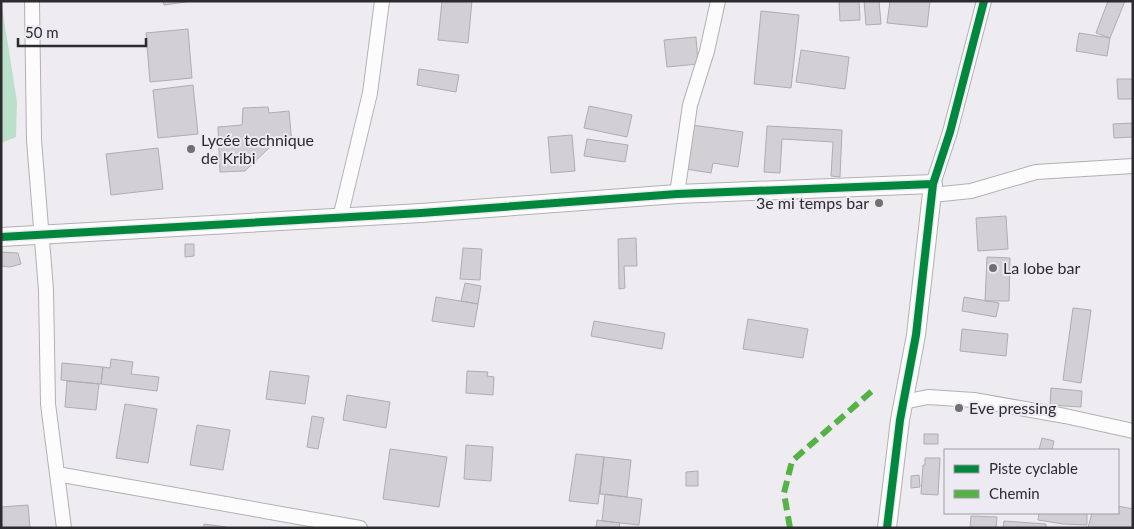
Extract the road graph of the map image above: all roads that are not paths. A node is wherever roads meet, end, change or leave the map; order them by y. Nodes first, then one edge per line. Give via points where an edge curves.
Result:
1 (32, 1) edge
2 (382, 1) edge
3 (718, 1) edge
4 (984, 1) edge
5 (1133, 166) edge
6 (932, 189) junction
7 (677, 194) junction
8 (340, 218) junction
9 (42, 234) junction
10 (1, 237) edge
11 (903, 402) junction
12 (1133, 431) edge
13 (57, 474) junction
14 (64, 528) edge
15 (360, 528) edge
16 (887, 528) edge

1 - 9 street via 34,140
2 - 8 street via 370,93
3 - 7 street via 690,105
4 - 6 street
5 - 6 street via 1036,172 971,191
6 - 7 street
6 - 11 street via 916,335
7 - 8 street
8 - 9 street
9 - 10 street
9 - 13 street via 48,404
11 - 12 street via 928,397 974,400
11 - 16 street
13 - 14 street
13 - 15 street

